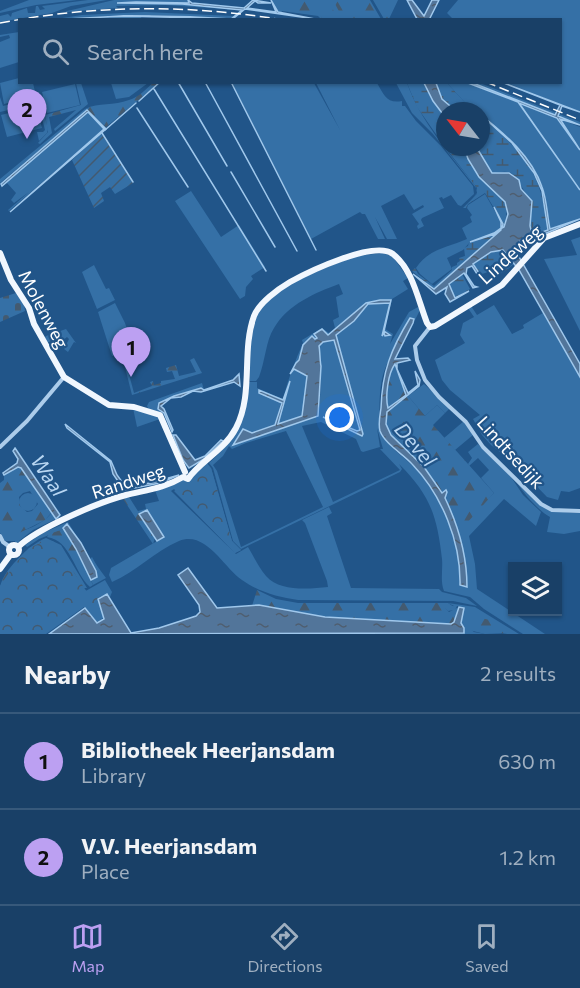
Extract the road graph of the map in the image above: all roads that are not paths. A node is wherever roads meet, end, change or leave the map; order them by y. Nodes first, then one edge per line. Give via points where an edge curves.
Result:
1 (580, 224) edge
2 (0, 253) edge
3 (430, 327) junction
4 (64, 377) junction
5 (0, 447) edge
6 (186, 474) junction
7 (580, 511) edge
8 (0, 537) edge
9 (10, 551) junction
10 (0, 568) edge

1 - 3 main road, Lindeweg via 544,238 498,289
2 - 4 main road, Molenweg
3 - 6 main road, Randweg via 414,286 394,255 382,251 351,255 290,282 254,315 247,350 245,400 237,427 218,453
3 - 7 street, Lindtsedijk via 416,344 415,352 432,390 541,504 552,510
4 - 5 street
4 - 6 main road via 105,404 157,413
6 - 9 main road, Randweg via 165,486 90,509 42,530
8 - 9 street
9 - 10 main road

